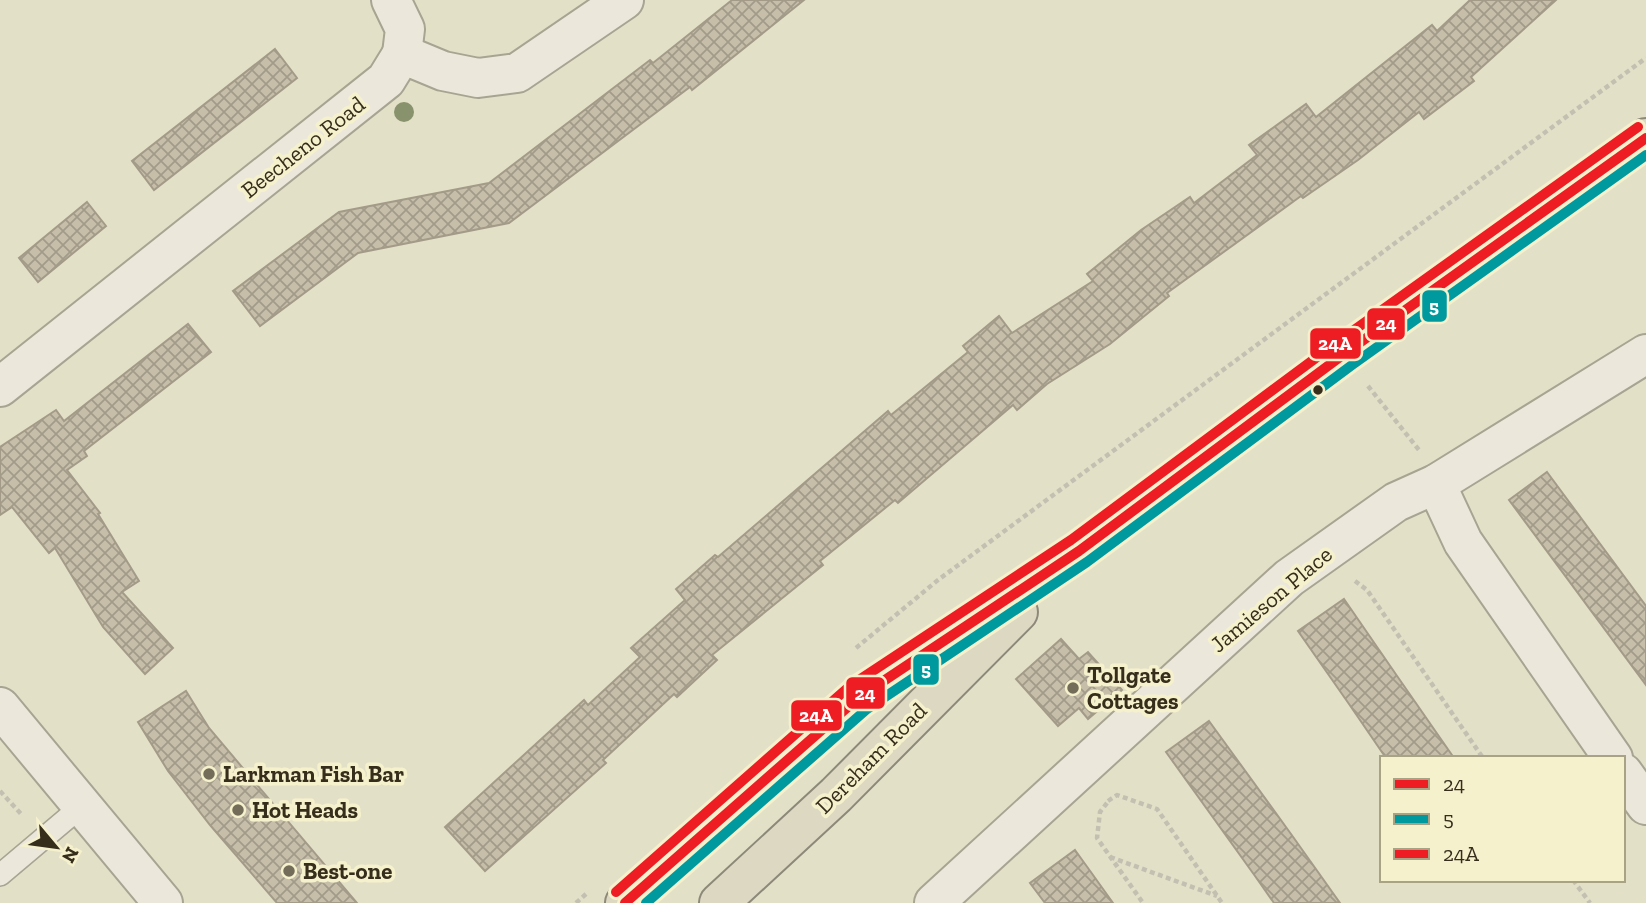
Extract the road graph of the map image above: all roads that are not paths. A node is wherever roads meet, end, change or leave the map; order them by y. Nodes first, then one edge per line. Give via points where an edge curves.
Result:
1 (391, 0) edge
2 (624, 0) edge
3 (402, 54) junction
4 (1646, 138) edge
5 (1646, 355) edge
6 (0, 387) edge
7 (1443, 479) junction
8 (1079, 551) junction
9 (0, 707) edge
10 (1612, 756) edge
11 (1625, 776) edge
12 (83, 805) junction
13 (1646, 805) edge
14 (0, 875) edge
15 (610, 894) edge
16 (163, 903) edge
17 (719, 903) edge
18 (934, 903) edge

1 - 3 street via 405,29
2 - 3 street via 517,73 478,78 443,71
3 - 6 street, Beecheno Road via 386,80
4 - 8 highway, Dereham Road
5 - 7 street, Jamieson Place
7 - 10 street via 1463,542
7 - 18 street, Jamieson Place via 1396,502 1289,578
8 - 15 highway, Dereham Road via 858,698
8 - 17 highway, Dereham Road via 836,795
9 - 12 street
11 - 13 street
12 - 14 lane
12 - 16 street

